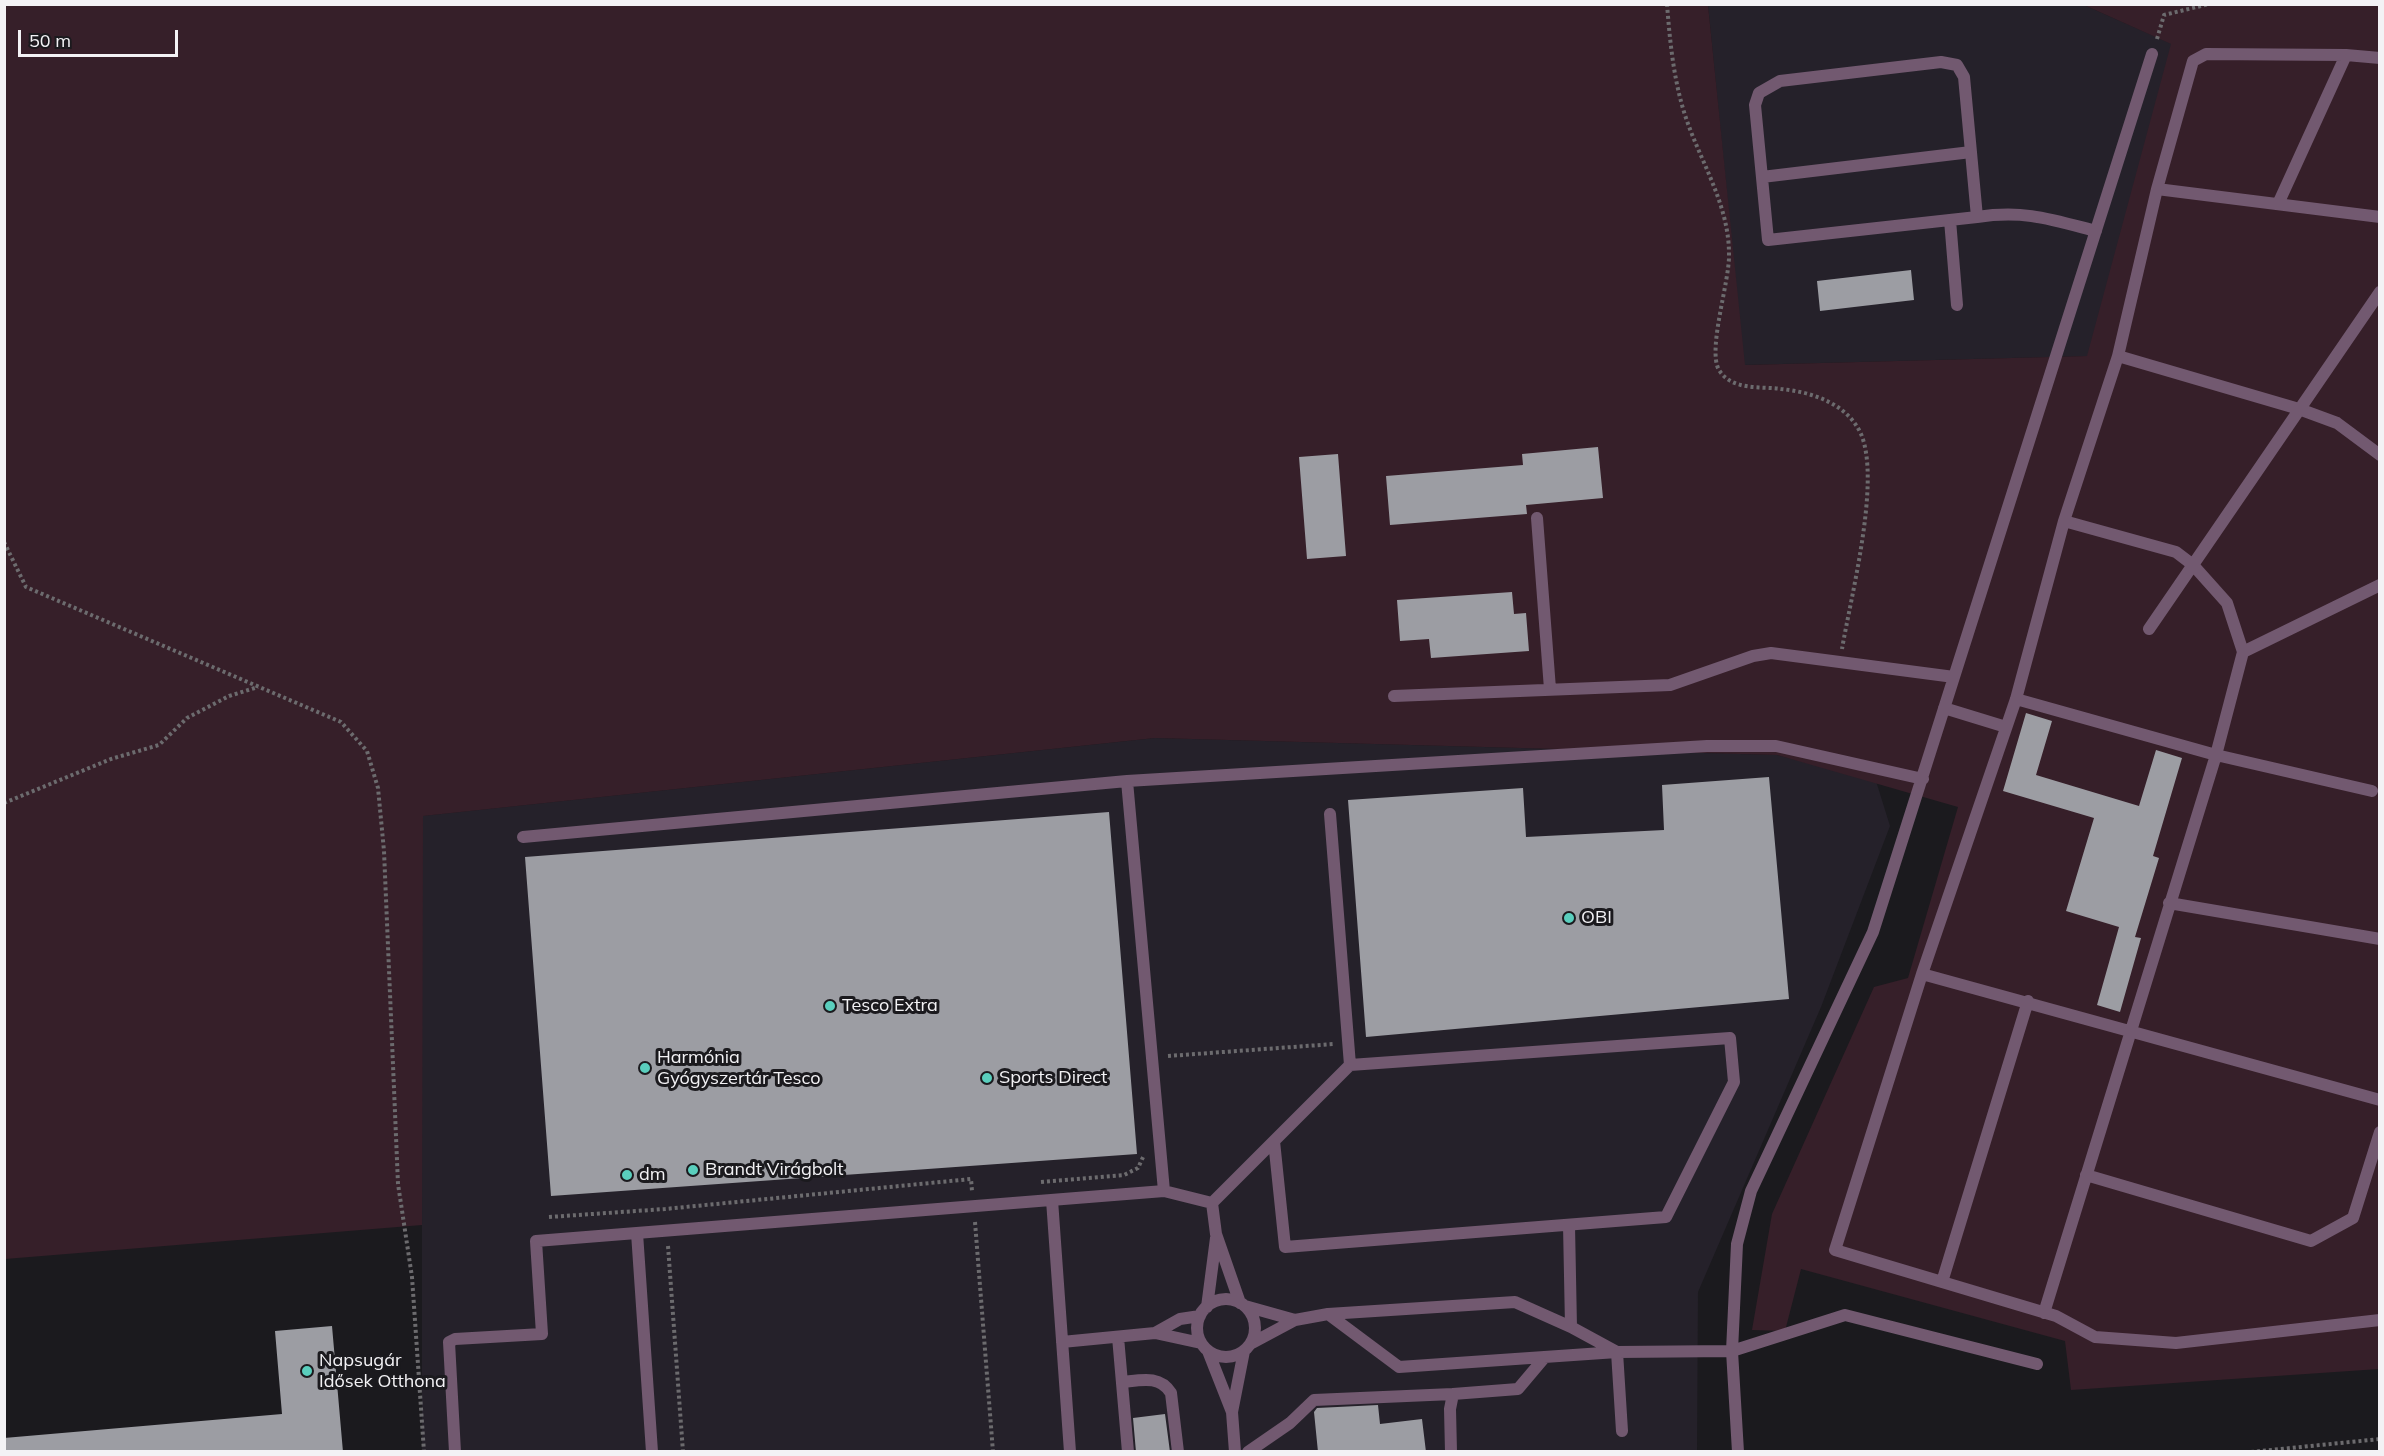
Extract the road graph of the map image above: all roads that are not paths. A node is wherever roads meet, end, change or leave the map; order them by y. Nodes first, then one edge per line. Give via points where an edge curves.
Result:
1 (2152, 54) road end
2 (2346, 55) junction
3 (2379, 58) edge
4 (1971, 152) junction
5 (1762, 177) junction
6 (2157, 189) junction
7 (2278, 204) junction
8 (1977, 217) junction
9 (2379, 217) edge
10 (1950, 220) junction
11 (2096, 231) junction
12 (2379, 292) edge
13 (1957, 305) dead end
14 (2118, 356) junction
15 (2300, 409) junction
16 (2379, 455) edge
17 (1537, 518) dead end
18 (2064, 521) junction
19 (2193, 565) junction
20 (2379, 585) edge
21 (2149, 629) dead end
22 (2242, 652) junction
23 (1954, 677) junction
24 (1550, 689) junction
25 (1394, 696) dead end
26 (2016, 699) junction
27 (1944, 708) junction
28 (2006, 727) junction
29 (2216, 755) junction
30 (1923, 779) junction
31 (1127, 781) junction
32 (2372, 790) dead end
33 (1330, 814) dead end
34 (523, 837) dead end
35 (2169, 903) junction
36 (2379, 939) edge
37 (1922, 974) junction
38 (2028, 1001) junction
39 (2130, 1030) junction
40 (1350, 1065) junction
41 (2379, 1100) edge
42 (2379, 1132) edge
43 (1275, 1141) junction
44 (2086, 1174) junction
45 (1164, 1191) junction
46 (1052, 1200) junction
47 (1212, 1203) junction
48 (1569, 1225) junction
49 (637, 1233) junction
50 (1216, 1234) junction
51 (1942, 1282) junction
52 (1242, 1304) junction
53 (1204, 1311) junction
54 (2044, 1313) junction
55 (1328, 1314) junction
56 (1295, 1320) junction
57 (2379, 1320) edge
58 (1571, 1327) junction
59 (1155, 1333) junction
60 (1118, 1337) junction
61 (1062, 1342) junction
62 (1205, 1347) junction
63 (1248, 1347) junction
64 (1732, 1351) junction
65 (1617, 1352) junction
66 (1545, 1357) junction
67 (2037, 1364) dead end
68 (1123, 1382) junction
69 (1453, 1394) junction
70 (1232, 1412) junction
71 (1622, 1431) dead end
72 (455, 1452) edge
73 (652, 1452) edge
74 (1070, 1452) edge
75 (1128, 1452) edge
76 (1178, 1452) edge
77 (1235, 1452) edge
78 (1248, 1452) edge
79 (1451, 1452) edge
80 (1738, 1452) edge

1 - 11 lane
2 - 3 lane
2 - 6 lane via 2206,54 2193,61
2 - 7 lane
4 - 5 lane
4 - 5 lane via 1964,77 1957,65 1941,62 1780,81 1763,89 1755,105
4 - 8 lane
5 - 10 lane via 1768,240
6 - 7 lane
6 - 14 lane
7 - 9 lane
8 - 10 lane
8 - 11 lane via 2028,213
10 - 13 lane
11 - 23 lane
12 - 15 lane
14 - 15 lane
14 - 18 lane
15 - 16 lane via 2337,423
15 - 19 lane
17 - 24 lane
18 - 19 lane via 2176,552
18 - 26 lane
19 - 21 lane
19 - 22 lane via 2227,603
20 - 22 lane
22 - 29 lane
23 - 24 lane via 1771,653 1670,685
23 - 27 lane
24 - 25 lane
26 - 28 lane
26 - 29 lane
27 - 28 lane
27 - 30 lane
28 - 37 lane
29 - 32 lane
29 - 35 lane
30 - 31 lane via 1776,746 1707,746
30 - 64 lane via 1873,932 1751,1191 1737,1244
31 - 34 lane
31 - 45 lane
33 - 40 lane
35 - 36 lane
35 - 39 lane
37 - 38 lane
37 - 51 lane via 1835,1250
38 - 39 lane
38 - 51 lane
39 - 41 lane
39 - 44 lane
40 - 43 lane
40 - 48 lane via 1730,1038 1734,1082 1666,1217
42 - 44 lane via 2353,1218 2311,1240
43 - 47 lane
43 - 48 lane via 1285,1247
44 - 54 lane
45 - 46 lane
45 - 47 lane
46 - 49 lane
46 - 61 lane
47 - 50 lane
48 - 58 lane
49 - 72 lane via 536,1241 542,1334 449,1342
49 - 73 lane
50 - 52 lane
50 - 53 lane
51 - 54 lane
52 - 53 lane via 1223,1300
52 - 56 lane
52 - 63 lane via 1252,1315 1255,1326
53 - 59 lane
53 - 62 lane via 1198,1332
54 - 57 lane via 2095,1337 2176,1343
55 - 56 lane
55 - 58 lane via 1515,1302
55 - 66 lane via 1399,1367
56 - 63 lane
58 - 65 lane
59 - 60 lane
59 - 62 lane
60 - 61 lane
60 - 68 lane
61 - 74 lane
62 - 63 lane via 1228,1357
62 - 70 lane
63 - 70 lane
64 - 65 lane
64 - 67 lane via 1845,1315
64 - 80 lane
65 - 66 lane
65 - 71 lane
66 - 69 lane via 1518,1389
68 - 75 lane
68 - 76 lane via 1153,1379 1167,1387
69 - 78 lane via 1314,1400 1290,1424
69 - 79 lane
70 - 77 lane

